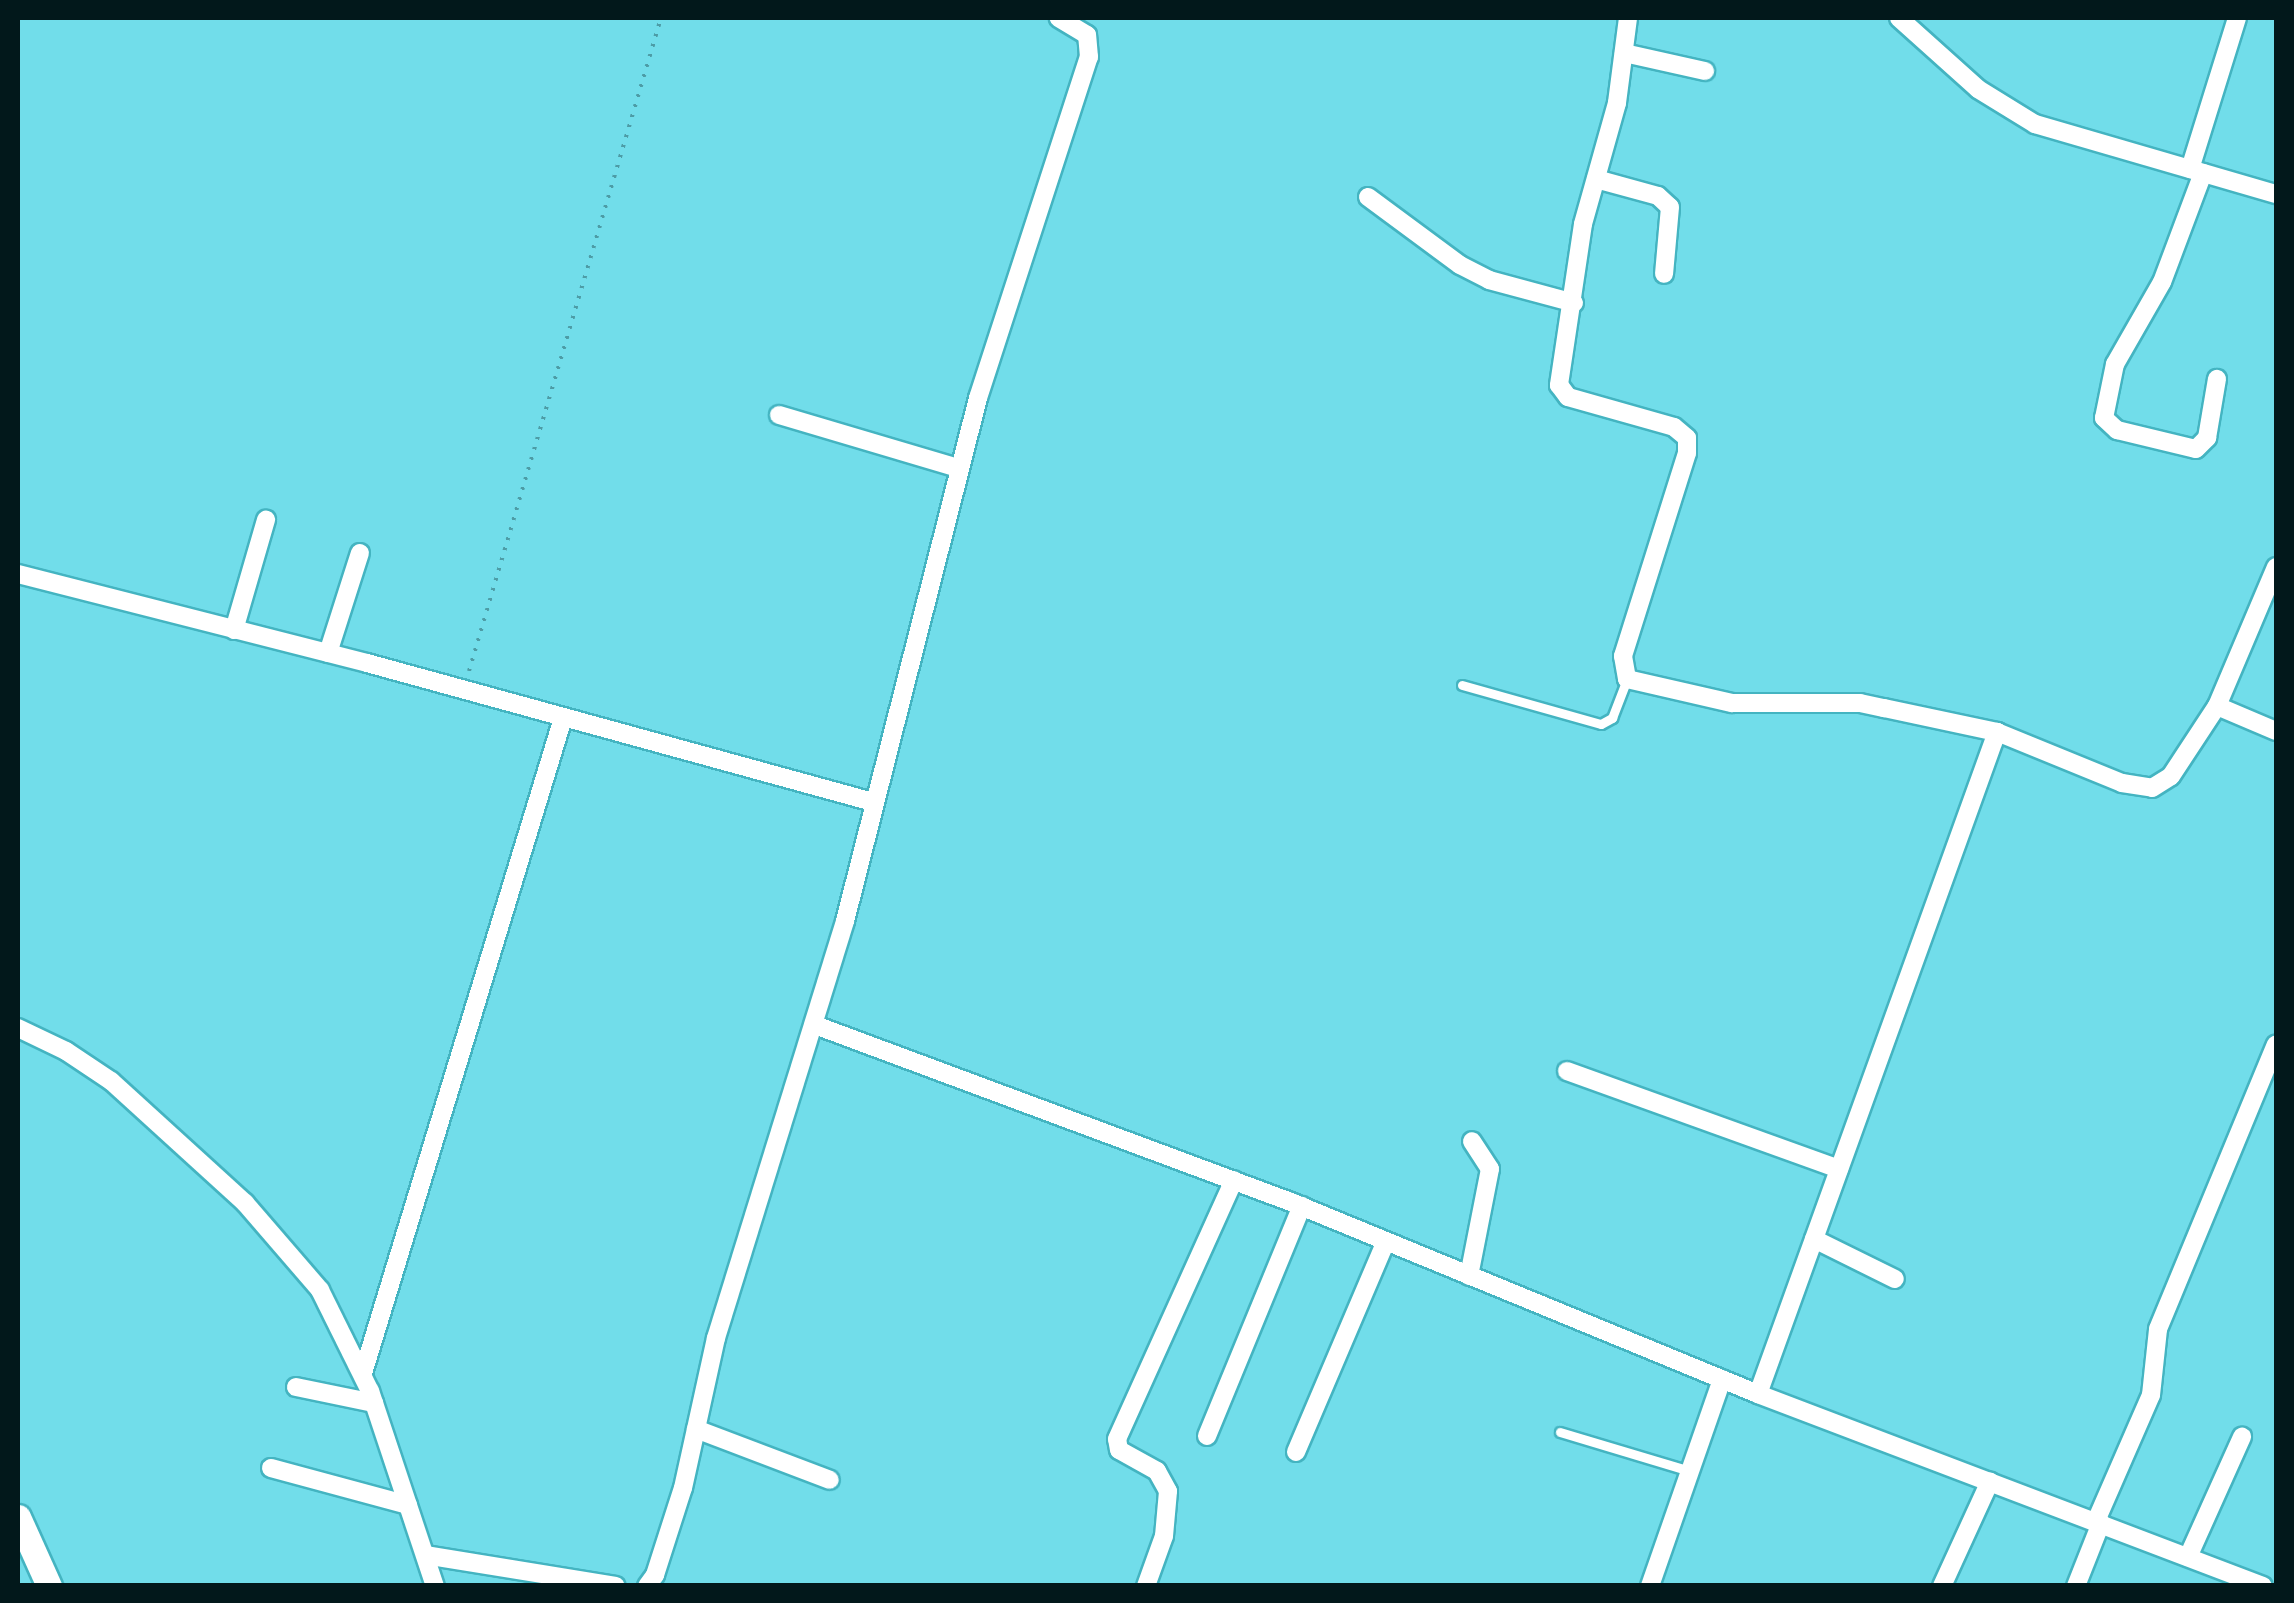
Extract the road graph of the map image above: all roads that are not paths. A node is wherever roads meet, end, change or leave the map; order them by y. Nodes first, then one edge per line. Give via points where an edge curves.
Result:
1 (1059, 18) edge
2 (1628, 18) edge
3 (1899, 18) edge
4 (2236, 18) edge
5 (1624, 53) junction
6 (1705, 71) dead end
7 (2197, 171) junction
8 (1596, 178) junction
9 (2276, 194) edge
10 (1368, 198) dead end
11 (1664, 274) dead end
12 (1574, 303) junction
13 (2217, 379) dead end
14 (778, 415) dead end
15 (958, 468) junction
16 (266, 520) dead end
17 (360, 553) dead end
18 (2276, 567) edge
19 (18, 574) edge
20 (234, 630) junction
21 (328, 652) junction
22 (1627, 679) junction
23 (1462, 684) dead end
24 (2217, 706) junction
25 (563, 718) junction
26 (1996, 732) junction
27 (2276, 732) edge
28 (873, 802) junction
29 (815, 1025) junction
30 (18, 1028) edge
31 (2276, 1044) edge
32 (1567, 1071) dead end
33 (1472, 1140) dead end
34 (1839, 1169) junction
35 (1234, 1180) junction
36 (1302, 1206) junction
37 (1814, 1238) junction
38 (1386, 1241) junction
39 (1470, 1276) junction
40 (1894, 1279) dead end
41 (363, 1373) junction
42 (1722, 1379) junction
43 (296, 1386) dead end
44 (1758, 1394) junction
45 (374, 1403) junction
46 (696, 1429) junction
47 (1560, 1432) dead end
48 (1207, 1436) dead end
49 (2242, 1437) dead end
50 (1296, 1452) dead end
51 (271, 1468) dead end
52 (1690, 1471) junction
53 (830, 1480) dead end
54 (1990, 1481) junction
55 (408, 1506) junction
56 (18, 1517) edge
57 (2098, 1522) junction
58 (425, 1555) junction
59 (2188, 1556) junction
60 (49, 1586) edge
61 (435, 1586) edge
62 (616, 1586) edge
63 (647, 1586) edge
64 (1146, 1586) edge
65 (1650, 1586) edge
66 (1942, 1586) edge
67 (2076, 1586) edge
68 (2263, 1586) edge

1 - 15 street via 1087,36 1089,57
2 - 5 street
3 - 7 street via 1978,89 2036,124
4 - 7 street
5 - 6 street
5 - 8 street
7 - 9 street
7 - 13 street via 2162,282 2115,364 2104,418 2116,430 2196,449 2207,438
8 - 11 street via 1658,196 1670,207
8 - 12 street
10 - 12 street via 1489,280
12 - 22 street via 1562,392 1674,427 1688,445 1622,656
14 - 15 street
15 - 28 street
16 - 20 street
17 - 21 street
18 - 24 street
19 - 20 street
20 - 21 street
21 - 25 street
22 - 23 lane via 1612,718 1601,724
22 - 26 street via 1732,702 1860,703
24 - 26 street via 2171,776 2152,788 2122,783
24 - 27 street
25 - 28 street
25 - 41 street
26 - 34 street
28 - 29 street
29 - 35 street
29 - 46 street via 716,1338
30 - 41 street via 111,1081 245,1203 320,1290
31 - 57 street via 2158,1330 2151,1394
32 - 34 street
33 - 39 street via 1490,1169
34 - 37 street
35 - 36 street
35 - 64 street via 1116,1439 1119,1450 1157,1471 1168,1491 1164,1536
36 - 38 street
36 - 48 street
37 - 40 street
37 - 44 street
38 - 39 street
38 - 50 street
39 - 42 street
41 - 45 street
42 - 44 street
42 - 52 street
43 - 45 street
44 - 54 street
45 - 55 street
46 - 53 street
46 - 63 street via 660,1563
47 - 52 lane
49 - 59 street
51 - 55 street
52 - 65 street
54 - 57 street
54 - 66 street
55 - 58 street
56 - 60 street
57 - 59 street
57 - 67 street
58 - 61 street
58 - 62 street
59 - 68 street

